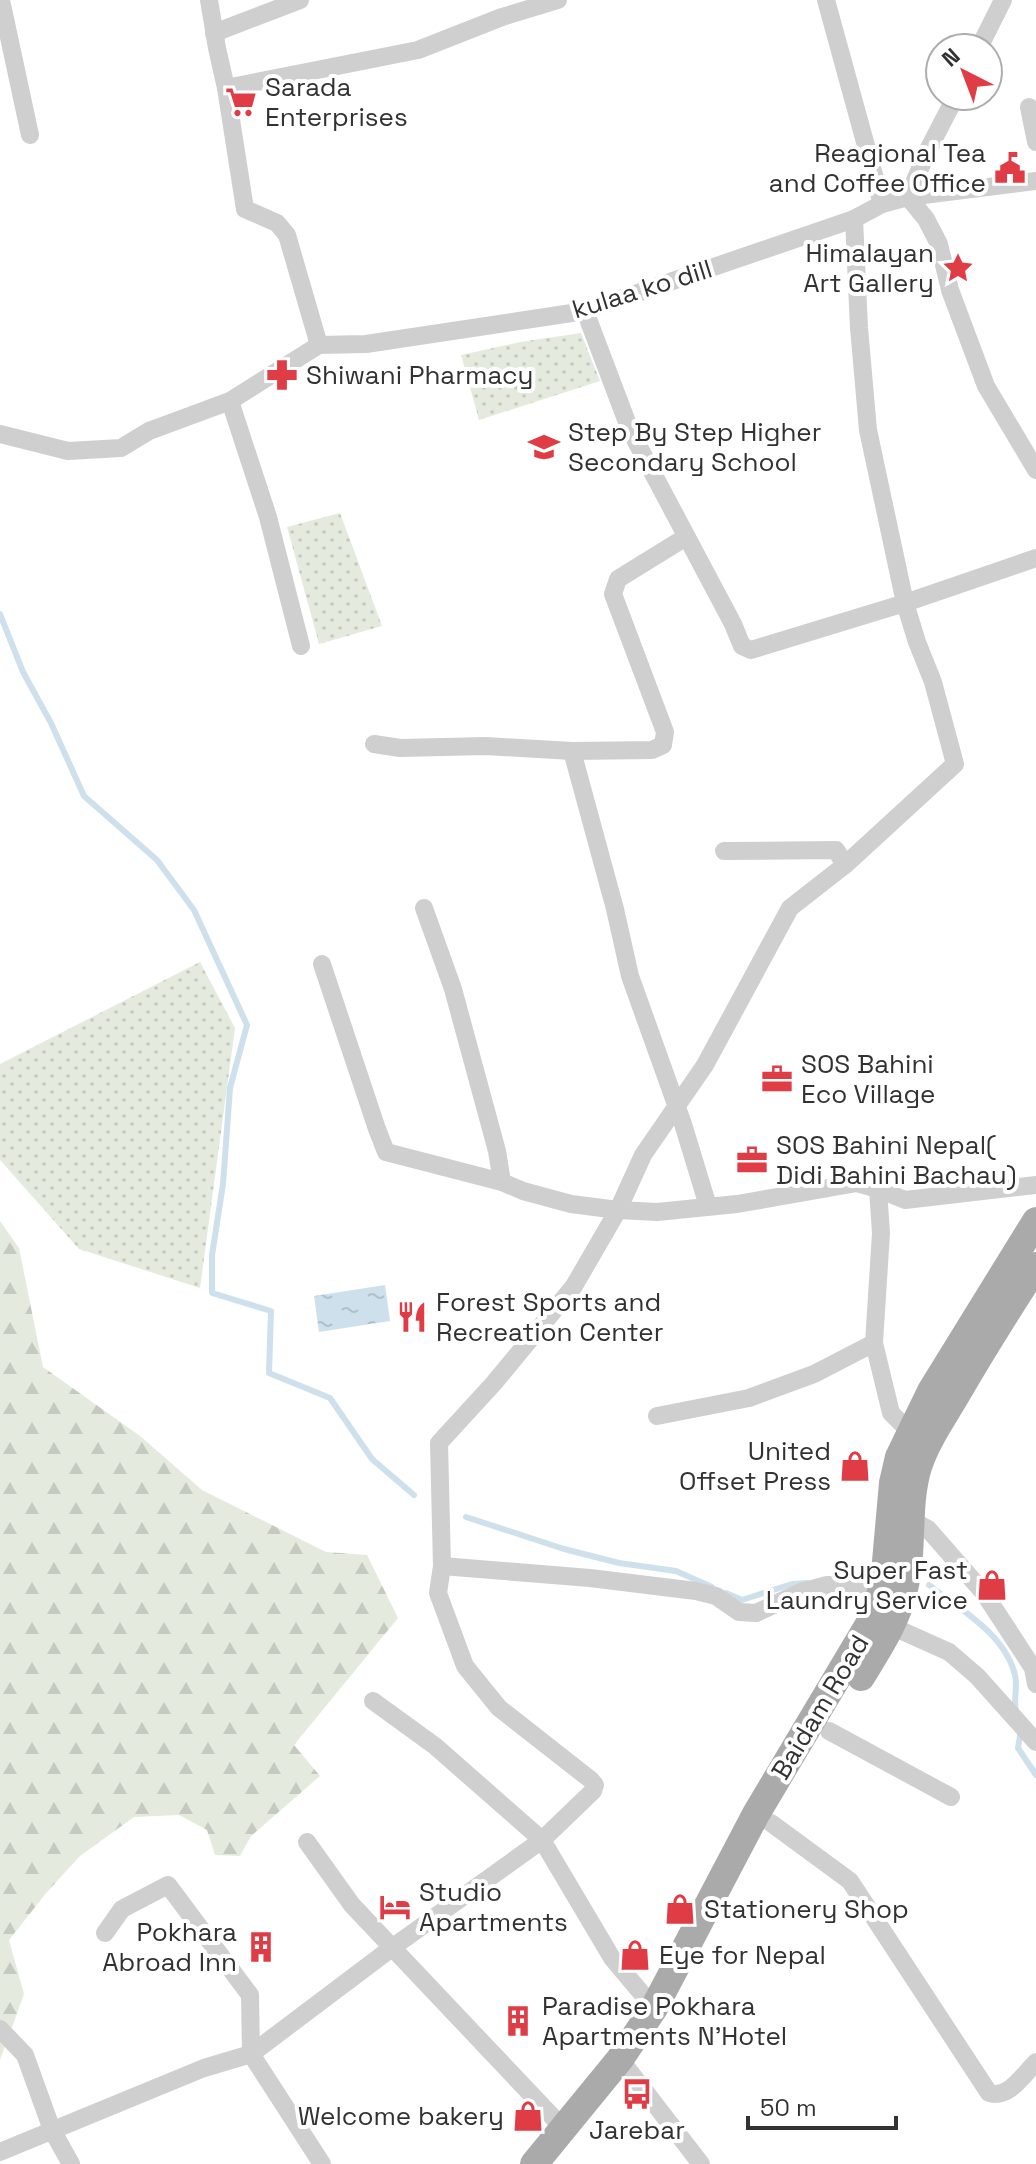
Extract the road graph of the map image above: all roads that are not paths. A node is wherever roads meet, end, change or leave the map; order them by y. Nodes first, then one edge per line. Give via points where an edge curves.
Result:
1 (1, 0) edge
2 (209, 0) edge
3 (300, 0) edge
4 (558, 0) edge
5 (826, 0) edge
6 (1003, 0) edge
7 (987, 32) edge
8 (214, 33) junction
9 (226, 88) junction
10 (1029, 107) dead end
11 (948, 112) edge
12 (30, 135) dead end
13 (1036, 142) edge
14 (1036, 181) edge
15 (908, 197) junction
16 (882, 204) junction
17 (854, 219) junction
18 (585, 311) junction
19 (319, 345) junction
20 (230, 401) junction
21 (0, 434) edge
22 (1036, 470) edge
23 (686, 537) junction
24 (1036, 558) edge
25 (905, 603) junction
26 (301, 646) dead end
27 (374, 744) dead end
28 (572, 751) junction
29 (724, 851) dead end
30 (845, 865) junction
31 (424, 908) dead end
32 (322, 964) dead end
33 (675, 1107) junction
34 (502, 1182) junction
35 (1036, 1185) edge
36 (878, 1189) junction
37 (708, 1206) junction
38 (618, 1210) junction
39 (1036, 1221) edge
40 (1036, 1266) edge
41 (874, 1343) junction
42 (657, 1416) dead end
43 (910, 1432) junction
44 (911, 1520) junction
45 (442, 1566) junction
46 (884, 1584) junction
47 (881, 1624) junction
48 (1036, 1684) edge
49 (373, 1701) dead end
50 (829, 1731) junction
51 (1036, 1742) edge
52 (951, 1797) dead end
53 (771, 1823) junction
54 (542, 1840) junction
55 (307, 1842) dead end
56 (105, 1933) dead end
57 (393, 1947) junction
58 (654, 2008) junction
59 (0, 2029) edge
60 (251, 2054) junction
61 (1036, 2062) edge
62 (626, 2066) junction
63 (564, 2129) junction
64 (52, 2130) junction
65 (0, 2152) edge
66 (71, 2164) edge
67 (322, 2164) edge
68 (534, 2164) edge
69 (558, 2164) edge
70 (701, 2164) edge

1 - 12 street
2 - 8 street
3 - 8 street
4 - 9 street via 418,50
5 - 16 street
6 - 7 street
8 - 9 street
9 - 19 street via 245,209 277,223 287,235
10 - 13 street
11 - 15 street
14 - 15 street, kulaa ko dill
15 - 16 street, kulaa ko dill
15 - 22 street via 939,244 950,290 986,386
16 - 17 street, kulaa ko dill
17 - 18 street, kulaa ko dill
17 - 25 street via 868,430
18 - 19 street, kulaa ko dill via 366,344
18 - 23 street via 630,430
19 - 20 street
20 - 21 street via 149,431 121,448 68,451
20 - 26 street via 268,517
23 - 25 street via 742,646 751,650
23 - 28 street via 618,579 613,594 665,732 663,745 652,750
24 - 25 street
25 - 30 street via 955,764
27 - 28 street
28 - 33 street via 630,976
29 - 30 street via 836,850
30 - 33 street via 790,908 705,1065
31 - 34 street via 453,989
32 - 34 street via 386,1152
33 - 37 street
33 - 38 street via 643,1155
34 - 38 street via 571,1204
35 - 36 street via 905,1200
36 - 37 street via 857,1183
36 - 41 street via 881,1233
37 - 38 street
38 - 45 street via 574,1286 439,1443
39 - 43 main road, Baidam Road
40 - 44 main road, Baidam Road via 929,1441 913,1485
41 - 42 street via 814,1374 749,1398
41 - 43 street via 891,1413
43 - 46 main road, Baidam Road via 893,1483
44 - 47 main road, Baidam Road via 904,1589
44 - 48 street via 928,1529 984,1593 1033,1668
45 - 46 street via 696,1591 716,1596 739,1612 756,1613 827,1585
45 - 54 street via 438,1593 465,1666 499,1708 595,1785
46 - 47 main road, Baidam Road
47 - 50 main road, Baidam Road
47 - 51 street via 949,1652
47 - 58 main road, Baidam Road via 756,1814
49 - 54 street via 435,1746
50 - 52 street
50 - 53 main road, Baidam Road
53 - 61 street via 850,1881 989,2093 997,2096 1009,2090
53 - 62 main road, Baidam Road via 666,2018
54 - 57 street
54 - 58 street via 612,1958
55 - 57 street via 352,1905
56 - 60 street via 122,1909 168,1885 250,1995
57 - 60 street
57 - 63 street
58 - 62 main road, Baidam Road
59 - 64 street via 25,2055
60 - 64 street
60 - 67 street
62 - 63 main road, Baidam Road
62 - 69 main road, Baidam Road
62 - 70 street
63 - 68 main road, Baidam Road
64 - 65 street
64 - 66 street

